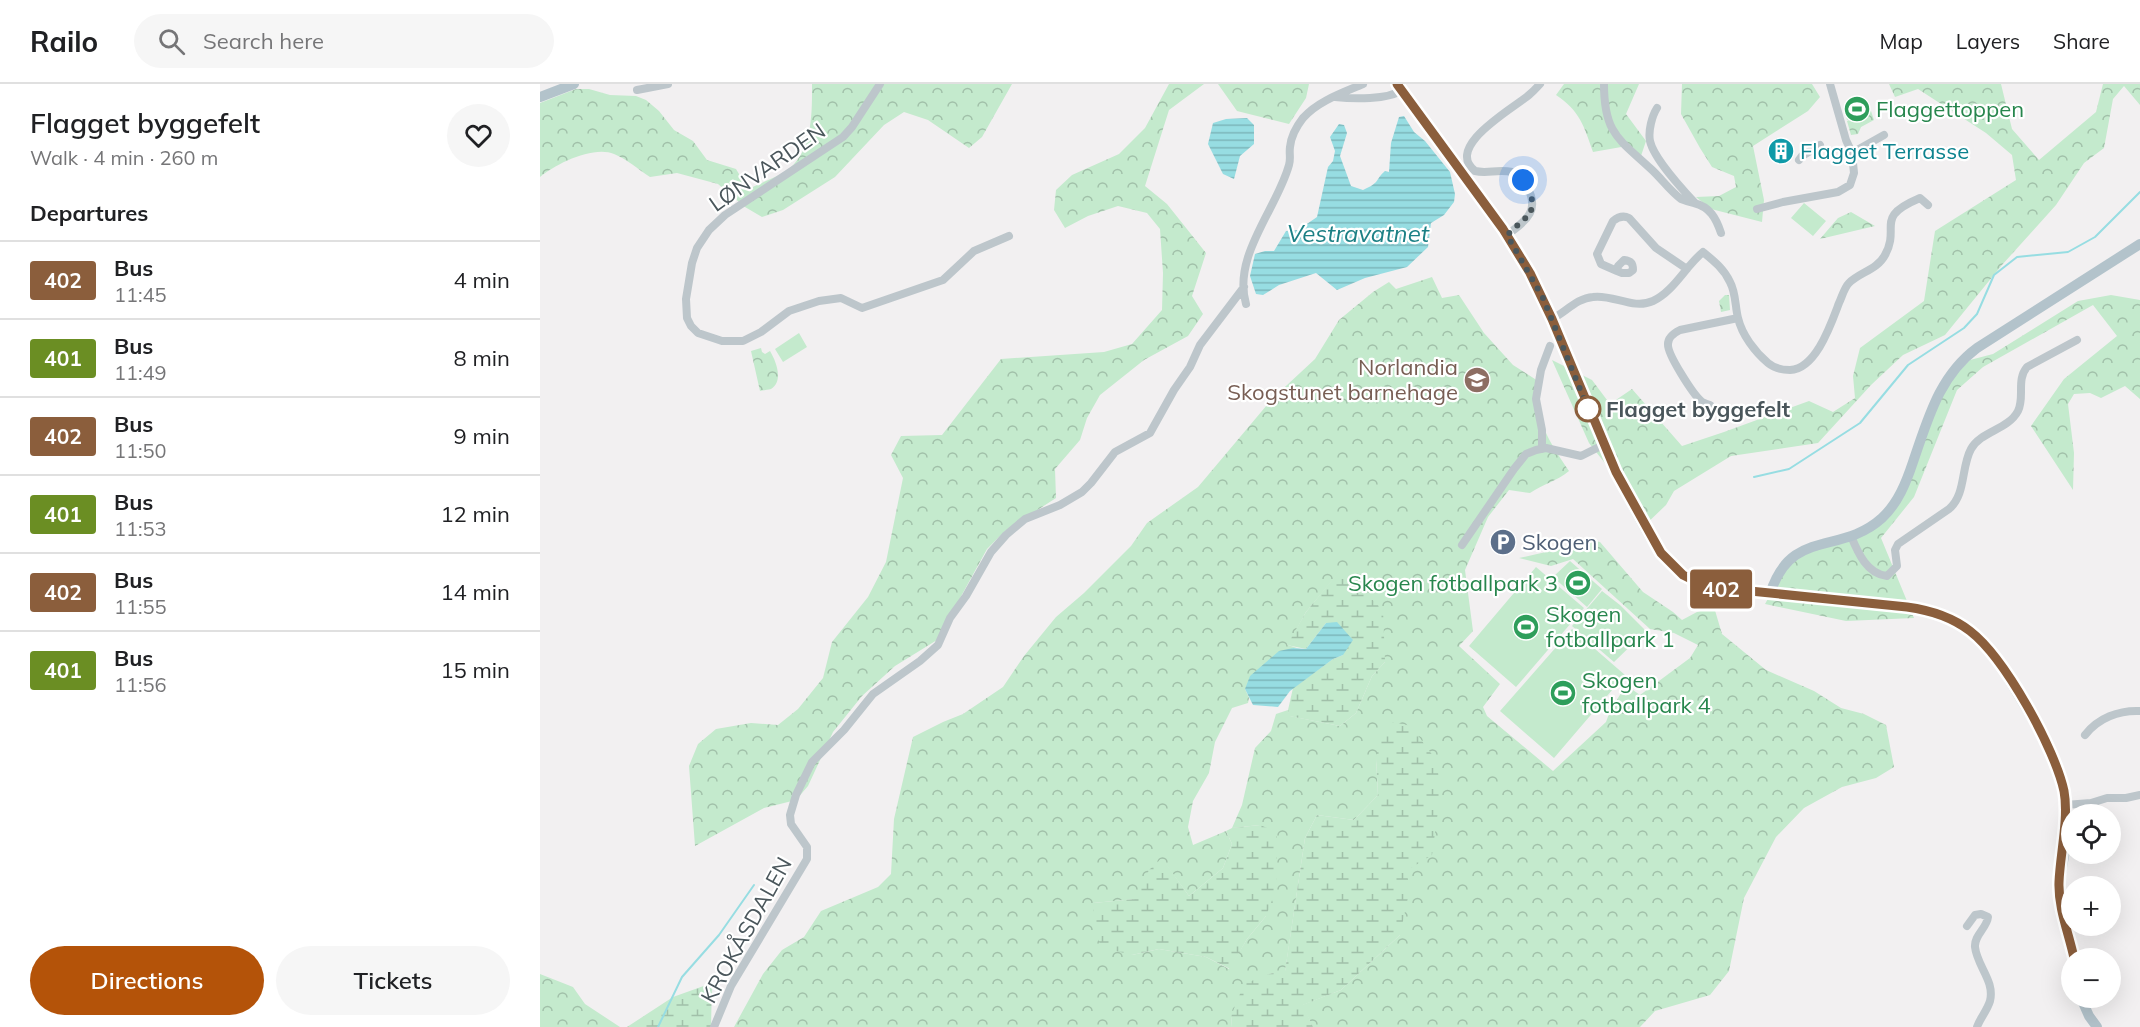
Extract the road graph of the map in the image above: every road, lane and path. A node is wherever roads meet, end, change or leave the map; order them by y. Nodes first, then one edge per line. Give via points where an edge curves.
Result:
1 (555, 84) edge
2 (574, 84) edge
3 (668, 84) edge
4 (880, 84) edge
5 (1363, 84) edge
6 (1540, 84) edge
7 (1604, 84) edge
8 (1830, 84) edge
9 (1400, 87) edge
10 (540, 89) edge
11 (638, 90) dead end
12 (540, 97) edge
13 (1335, 97) junction
14 (1657, 108) dead end
15 (1884, 135) dead end
16 (1820, 145) dead end
17 (1852, 153) junction
18 (1799, 160) dead end
19 (1696, 203) junction
20 (1928, 205) dead end
21 (1757, 209) dead end
22 (1721, 233) dead end
23 (1507, 235) junction
24 (1009, 236) dead end
25 (2140, 244) edge
26 (1686, 268) junction
27 (1617, 270) dead end
28 (1244, 287) junction
29 (1246, 304) dead end
30 (1738, 318) junction
31 (1552, 319) junction
32 (2077, 340) dead end
33 (1550, 346) dead end
34 (1710, 405) dead end
35 (1603, 445) junction
36 (1542, 449) junction
37 (1851, 536) junction
38 (1462, 545) dead end
39 (1782, 571) junction
40 (1770, 594) junction
41 (1782, 595) junction
42 (2140, 711) edge
43 (2085, 735) dead end
44 (2140, 795) edge
45 (2068, 804) edge
46 (2088, 804) edge
47 (2062, 864) edge
48 (1967, 926) dead end
49 (2072, 948) edge
50 (2085, 1008) edge
51 (714, 1027) edge
52 (1977, 1027) edge
53 (2097, 1027) edge

1 - 10 main road
2 - 12 main road
3 - 11 street
4 - 24 street, LØNVARDEN via 843,137 725,215 702,237 687,292 687,318 694,330 722,341 742,341 761,333 789,311 819,301 840,298 862,308 943,280 974,251
5 - 13 street, KROKÅSDALEN
6 - 23 street via 1491,121 1476,138 1467,157 1468,165 1475,171 1515,173 1527,185 1532,196 1531,213
7 - 19 street via 1608,117 1616,137 1679,197
8 - 17 street
9 - 13 street via 1396,94 1356,99
9 - 23 main road
13 - 28 street, KROKÅSDALEN via 1313,109 1292,135 1289,166 1253,242
14 - 19 street via 1649,131 1652,147
15 - 17 street
16 - 18 street
17 - 21 street via 1854,173 1846,189
19 - 22 street via 1712,213
20 - 30 street via 1920,198 1892,217 1884,257 1848,284 1819,347 1802,366 1785,370 1770,364 1753,347
23 - 31 main road
25 - 37 main road via 1961,361 1938,394 1897,500 1876,523
26 - 27 street via 1656,248 1625,216 1613,222 1597,254 1601,264
26 - 30 street via 1703,252 1717,264 1730,282
26 - 31 street via 1666,292 1649,303 1593,297 1576,302
28 - 29 street, KROKÅSDALEN
28 - 51 street, KROKÅSDALEN via 1200,345 1150,433 1115,452 1082,492 1025,519 1006,535 950,618 938,645 873,694 812,762 790,815 791,824 807,847 807,859 731,986
30 - 34 street via 1686,328 1672,335 1668,342 1686,381 1701,402
31 - 35 main road
32 - 37 street via 2022,373 2020,402 2014,417 1972,447 1955,502 1898,544 1896,566 1891,573 1882,576 1865,563
33 - 36 street via 1536,399
35 - 36 street via 1581,456
35 - 40 main road via 1645,527 1674,569 1711,587
36 - 38 street via 1526,454
37 - 39 main road via 1799,551
39 - 40 main road
39 - 41 main road
40 - 41 main road
41 - 45 main road via 1916,608 1947,617 1968,629 1996,658 2042,734
42 - 43 street via 2113,714
44 - 46 street
47 - 49 main road via 2060,897
48 - 52 street via 1975,915 1988,917 1975,946 1991,996
50 - 53 main road

